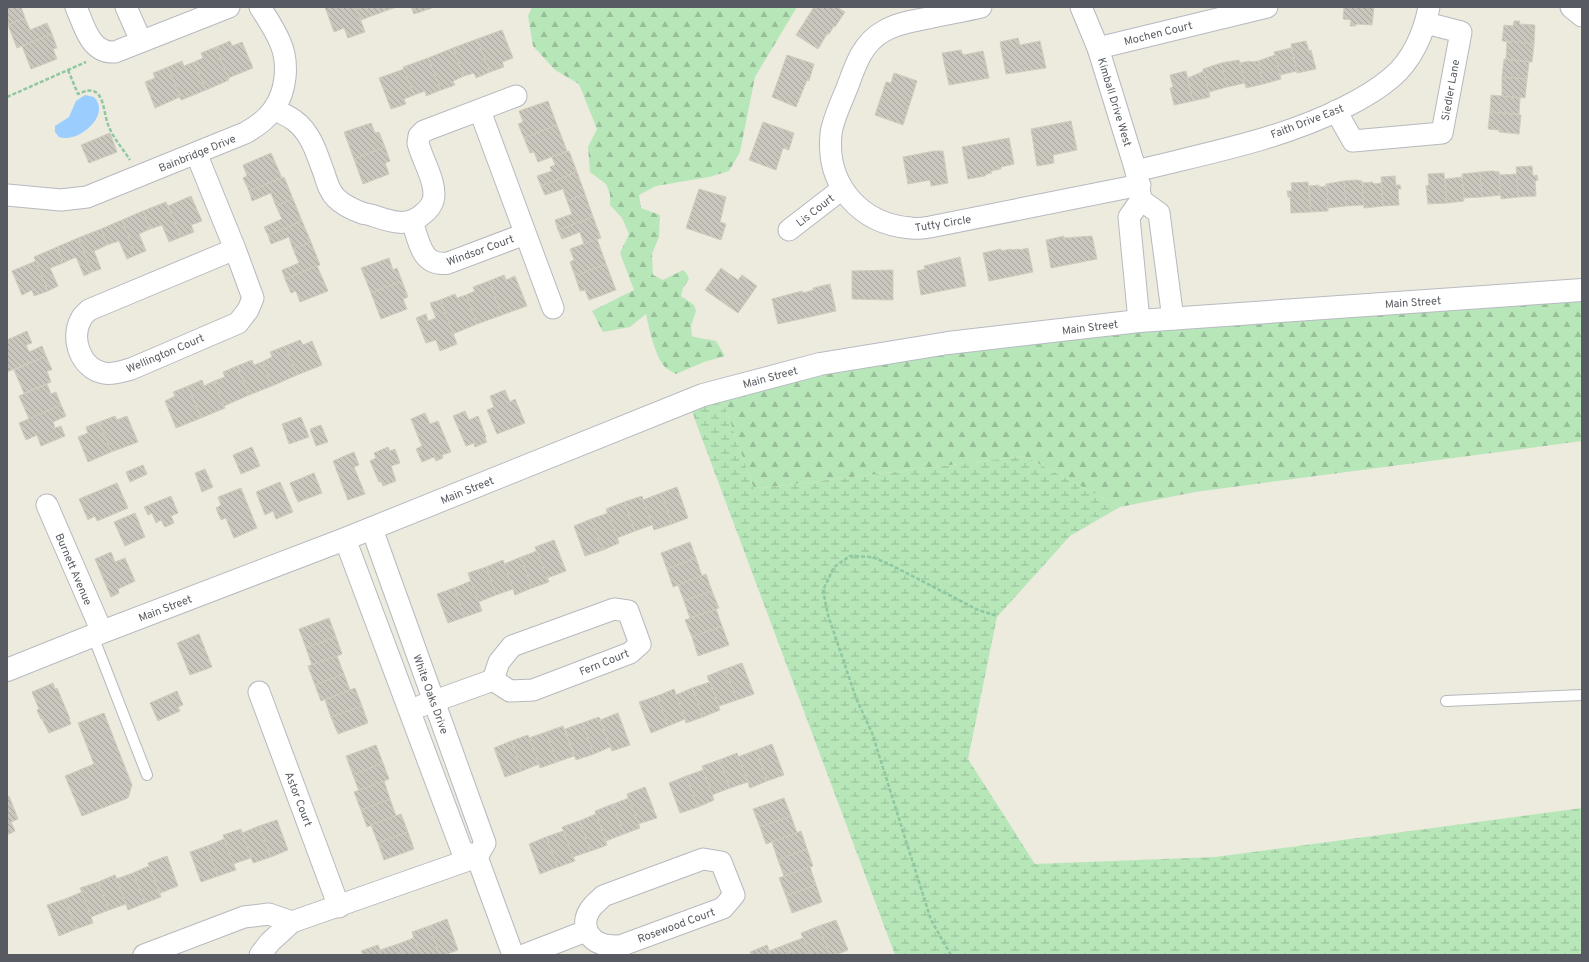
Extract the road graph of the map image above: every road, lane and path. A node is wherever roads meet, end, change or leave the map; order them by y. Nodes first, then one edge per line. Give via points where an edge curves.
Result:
1 (76, 7) edge
2 (126, 7) edge
3 (229, 7) edge
4 (260, 7) edge
5 (982, 7) edge
6 (1082, 7) edge
7 (1267, 7) edge
8 (1571, 7) edge
9 (1217, 13) edge
10 (1427, 15) edge
11 (1582, 16) edge
12 (141, 41) junction
13 (1098, 48) junction
14 (107, 53) junction
15 (68, 70) junction
16 (7, 96) edge
17 (516, 96) dead end
18 (274, 109) junction
19 (480, 110) junction
20 (1336, 111) junction
21 (196, 153) junction
22 (140, 176) junction
23 (1139, 185) junction
24 (842, 189) junction
25 (7, 195) edge
26 (412, 222) junction
27 (789, 230) dead end
28 (525, 234) junction
29 (235, 249) junction
30 (1582, 290) edge
31 (553, 308) dead end
32 (1173, 319) junction
33 (1139, 321) junction
34 (46, 505) dead end
35 (372, 529) junction
36 (345, 539) junction
37 (997, 616) dead end
38 (97, 634) junction
39 (7, 670) edge
40 (493, 680) junction
41 (259, 692) dead end
42 (1582, 695) edge
43 (434, 701) junction
44 (1446, 701) dead end
45 (409, 711) junction
46 (147, 775) dead end
47 (476, 858) junction
48 (339, 907) junction
49 (292, 922) junction
50 (586, 930) junction
51 (144, 955) edge
52 (260, 955) edge
53 (513, 955) edge
54 (524, 955) edge
55 (950, 955) edge

1 - 14 street via 89,38 94,45
2 - 12 street
3 - 12 street
4 - 18 street, Bainbridge Drive via 280,42 284,58 285,82
5 - 24 street, Tutty Circle via 907,22 884,31 868,43 857,60 831,132 830,147 834,172
6 - 13 street, Kimball Drive West
7 - 9 street, Mochen Court
8 - 11 street
9 - 13 street, Mochen Court
10 - 20 street, Faith Drive East via 1406,63 1392,78 1366,96
10 - 20 street, Siedler Lane via 1461,32 1442,133 1353,141
12 - 14 street
13 - 23 street, Kimball Drive West
14 - 15 path
15 - 16 path
15 - 22 path via 78,94 91,90 103,101 108,126
17 - 19 street
18 - 21 street, Bainbridge Drive via 258,126
18 - 26 street via 304,129 312,141 331,192 338,199 362,213 389,222
19 - 26 street via 424,131 419,136 420,151 434,193 429,208
19 - 28 street, Windsor Court
20 - 23 street, Faith Drive East
21 - 22 street, Bainbridge Drive
21 - 29 street, Wellington Court
22 - 25 street, Bainbridge Drive via 87,197 75,199
23 - 24 street, Tutty Circle via 930,227 912,228 877,219 855,206
23 - 32 street via 1159,213
23 - 33 street via 1129,217
24 - 27 street, Lis Court
26 - 28 street, Windsor Court via 424,254 430,262 439,264 448,263
28 - 31 street, Windsor Court
29 - 29 street, Wellington Court via 253,298 238,323 131,369 105,374 86,365 80,353 77,329 81,318 89,310
30 - 32 main road, Main Street
32 - 33 main road, Main Street
33 - 35 main road, Main Street via 948,343 820,364 719,390
34 - 38 street, Burnett Avenue
35 - 36 main road, Main Street
35 - 43 street, White Oaks Drive
36 - 38 main road, Main Street
36 - 45 street
37 - 55 path via 978,610 889,564 872,558 850,556 834,567 823,590 828,615 856,698 872,733 931,920
38 - 39 main road, Main Street
38 - 46 lane
40 - 40 street, Fern Court via 499,662 512,646 614,608 628,611 640,644 630,653 533,690 510,691
40 - 43 street
41 - 48 street, Astor Court
42 - 44 lane
43 - 45 street
43 - 47 street, White Oaks Drive via 485,843
45 - 47 street via 462,850
47 - 48 street
47 - 53 street
48 - 49 street
49 - 51 street via 269,914 244,917
49 - 52 street
50 - 50 street, Rosewood Court via 585,922 592,907 603,896 703,859 721,862 734,895 723,908 620,946 605,945 591,939
50 - 54 street

